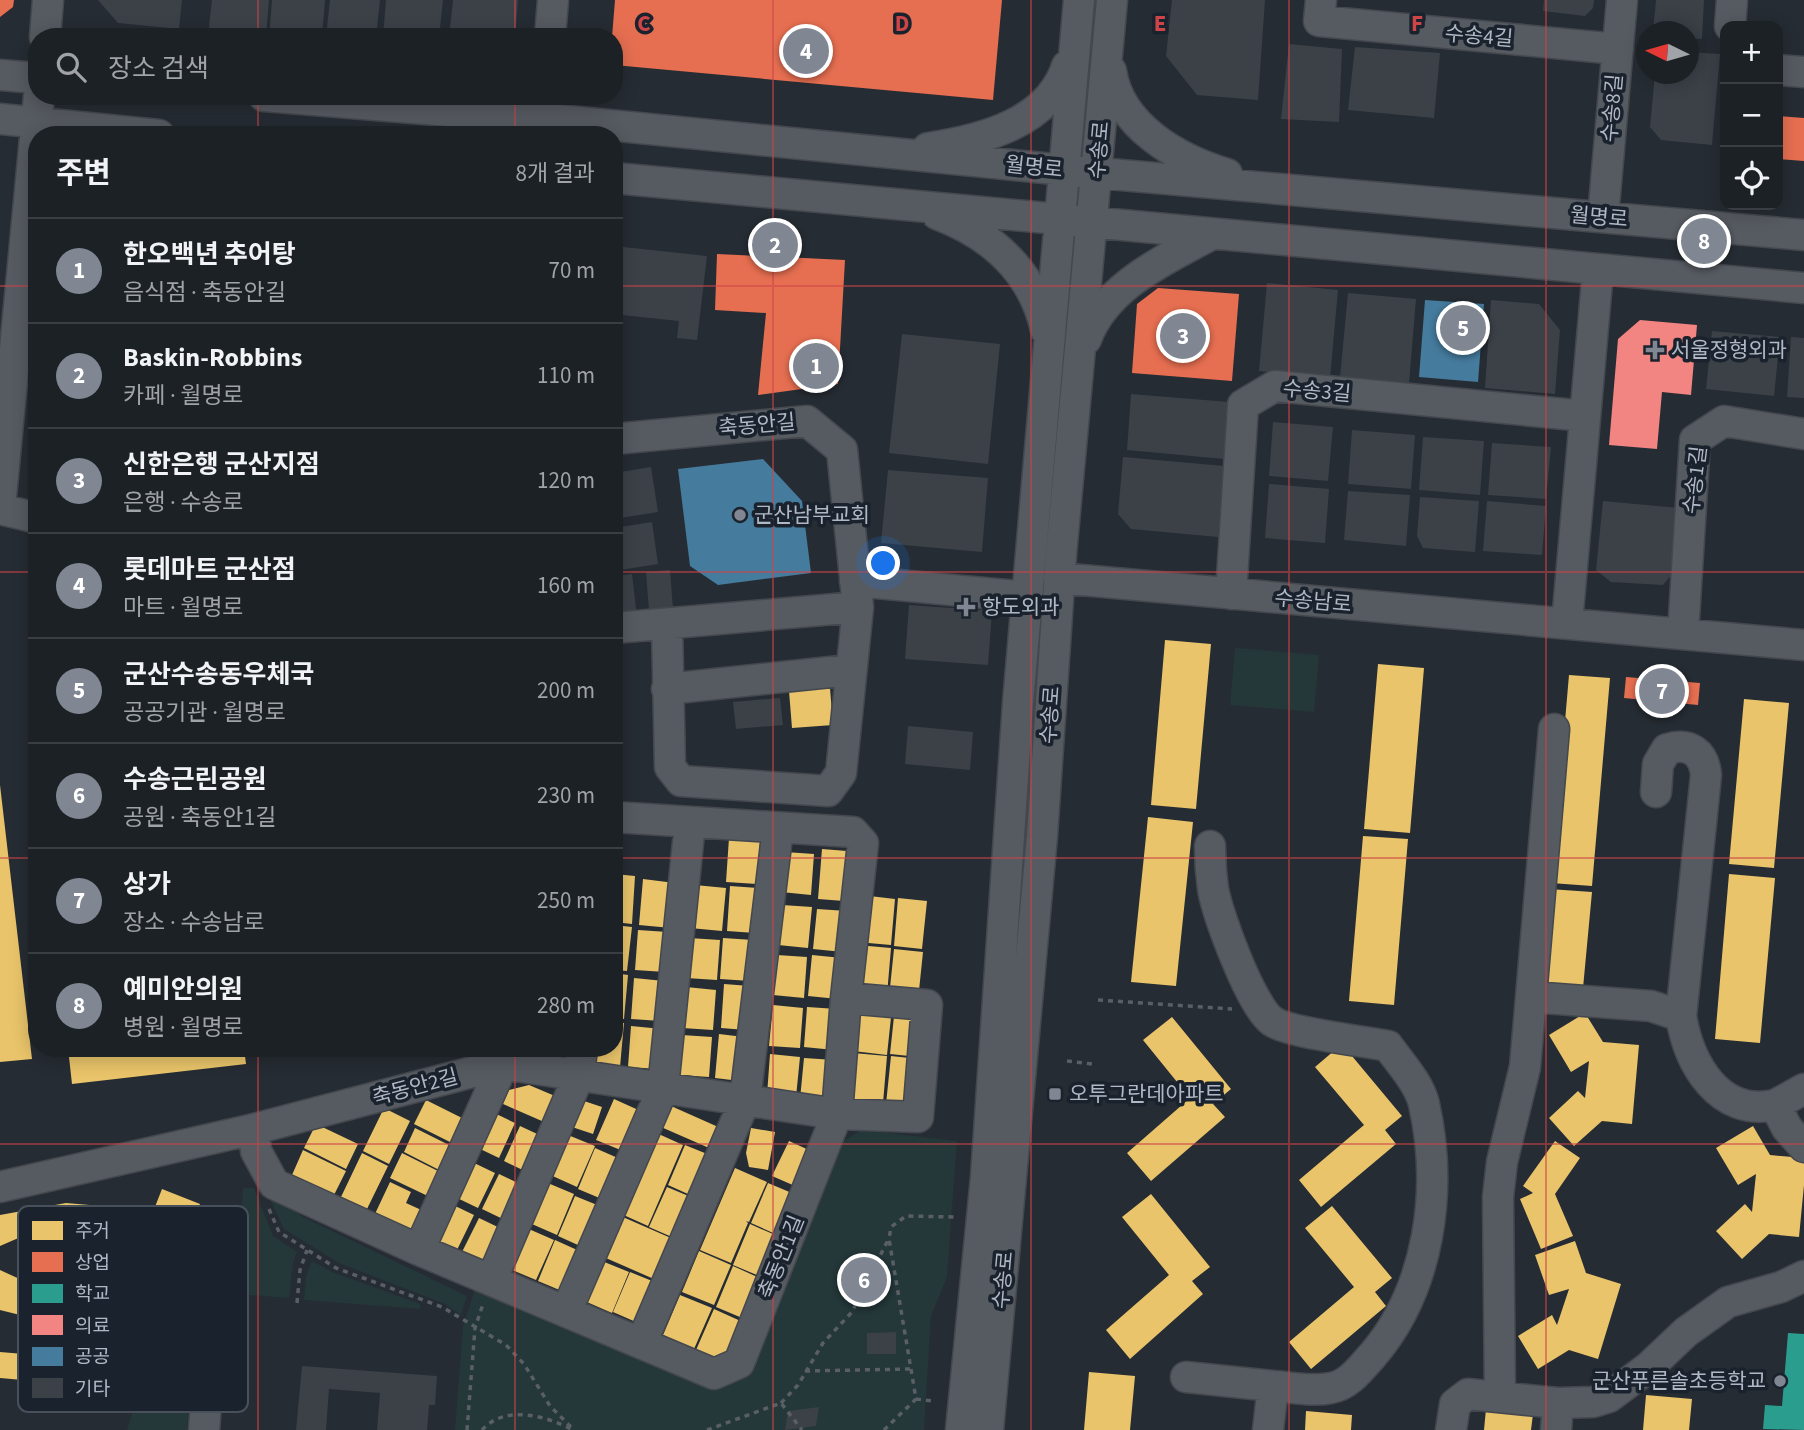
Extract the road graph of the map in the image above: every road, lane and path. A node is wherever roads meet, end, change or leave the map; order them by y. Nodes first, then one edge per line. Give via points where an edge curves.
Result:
1 (48, 0) edge
2 (553, 0) edge
3 (1079, 0) edge
4 (1112, 0) edge
5 (1321, 0) edge
6 (1622, 0) edge
7 (1732, 0) edge
8 (1730, 21) edge
9 (46, 28) edge
10 (551, 28) edge
11 (1076, 32) junction
12 (1109, 39) junction
13 (1618, 49) junction
14 (1783, 70) edge
15 (1804, 72) edge
16 (0, 75) edge
17 (28, 77) edge
18 (375, 105) edge
19 (37, 109) edge
20 (0, 119) edge
21 (117, 126) edge
22 (619, 126) edge
23 (623, 126) edge
24 (892, 153) junction
25 (1064, 170) junction
26 (1097, 173) junction
27 (28, 174) edge
28 (623, 179) edge
29 (1274, 187) junction
30 (911, 204) junction
31 (1603, 217) junction
32 (1060, 220) junction
33 (1092, 223) junction
34 (1212, 234) junction
35 (1804, 235) edge
36 (1598, 270) junction
37 (1804, 288) edge
38 (9, 310) edge
39 (1049, 343) junction
40 (1080, 356) junction
41 (1585, 416) junction
42 (1804, 435) edge
43 (623, 438) edge
44 (28, 503) edge
45 (0, 508) edge
46 (28, 515) edge
47 (1059, 578) junction
48 (856, 594) junction
49 (1231, 594) junction
50 (1027, 597) junction
51 (1567, 623) junction
52 (667, 624) junction
53 (623, 627) edge
54 (1684, 634) junction
55 (1804, 645) edge
56 (850, 670) junction
57 (667, 690) junction
58 (1554, 729) dead end
59 (1656, 792) dead end
60 (623, 818) edge
61 (690, 823) junction
62 (778, 828) junction
63 (1210, 846) dead end
64 (1531, 997) junction
65 (846, 998) junction
66 (1098, 1000) dead end
67 (1241, 1009) dead end
68 (1681, 1016) junction
69 (499, 1057) edge
70 (502, 1057) edge
71 (515, 1057) edge
72 (1067, 1061) dead end
73 (580, 1062) edge
74 (1092, 1064) dead end
75 (663, 1088) junction
76 (1804, 1088) edge
77 (745, 1100) junction
78 (1775, 1105) junction
79 (837, 1114) junction
80 (254, 1129) junction
81 (1804, 1147) edge
82 (274, 1184) junction
83 (0, 1187) edge
84 (957, 1217) dead end
85 (889, 1239) junction
86 (307, 1250) junction
87 (419, 1251) junction
88 (1804, 1276) edge
89 (492, 1279) junction
90 (297, 1303) dead end
91 (567, 1310) junction
92 (475, 1328) junction
93 (642, 1342) junction
94 (911, 1368) junction
95 (805, 1371) junction
96 (1186, 1377) dead end
97 (1273, 1386) junction
98 (1500, 1398) junction
99 (916, 1399) junction
100 (932, 1401) dead end
101 (780, 1403) junction
102 (205, 1412) edge
103 (1557, 1417) edge
104 (204, 1430) edge
105 (467, 1430) edge
106 (482, 1430) edge
107 (573, 1430) edge
108 (706, 1430) edge
109 (802, 1430) edge
110 (884, 1430) edge
111 (961, 1430) edge
112 (988, 1430) edge
113 (1268, 1430) edge
114 (1451, 1430) edge

1 - 9 street
2 - 10 street
3 - 11 street, 수송로
4 - 12 street, 수송로
5 - 13 street, 수송4길 via 1320,21
6 - 13 street, 수송8길
7 - 8 street
11 - 24 street via 1061,83 1048,102 1028,117 980,137
11 - 25 street, 수송로
12 - 26 street, 수송로
12 - 29 street via 1117,97 1143,129 1192,160
13 - 31 street, 수송8길
14 - 15 street
16 - 17 street
18 - 22 street, 월명로
19 - 20 street
19 - 21 street
23 - 24 street, 월명로
24 - 25 street, 월명로
25 - 26 street, 월명로
25 - 32 street, 수송로
26 - 29 street, 월명로
26 - 33 street, 수송로
27 - 38 street
28 - 30 street
29 - 31 street, 월명로
30 - 32 street
30 - 39 street via 961,223 1010,257 1037,302
31 - 35 street, 월명로
32 - 33 street
32 - 39 street, 수송로
33 - 34 street
33 - 40 street, 수송로
34 - 36 street
34 - 40 street via 1129,283 1105,306
36 - 37 street
36 - 41 street
38 - 45 street
39 - 50 street, 수송로
40 - 47 street, 수송로
41 - 49 street, 수송3길 via 1275,386 1243,405
41 - 51 street
42 - 54 street, 수송1길 via 1724,421 1695,440
43 - 48 street, 축동안길 via 807,421 842,450
44 - 45 street
45 - 46 street
47 - 49 street, 수송남로
47 - 112 street, 수송로 via 1042,836
48 - 50 street
48 - 52 street
48 - 56 street, 축동안길
49 - 51 street, 수송남로
50 - 111 street, 수송로 via 986,1177
51 - 54 street, 수송남로
52 - 53 street
52 - 57 street
54 - 55 street, 수송남로
56 - 57 street
56 - 57 street, 축동안길 via 841,773 828,791 681,781 670,766
58 - 64 street
59 - 68 street via 1658,764 1667,748 1689,747 1699,752 1706,775
60 - 61 street, 축동안1길
61 - 62 street, 축동안1길
61 - 75 street
62 - 65 street, 축동안1길 via 853,832 863,843
62 - 77 street
63 - 97 street via 1213,890 1220,912 1250,988 1271,1021 1292,1030 1388,1046 1423,1101 1431,1146 1421,1269 1391,1332 1359,1370 1332,1388
64 - 68 street via 1650,1006
64 - 98 street via 1525,1067 1498,1197
65 - 79 street, 축동안1길
65 - 79 street, 축동안2길 via 927,1005 918,1117
66 - 67 path
68 - 78 street via 1684,1041 1696,1066 1719,1093 1742,1107
69 - 80 street, 축동안2길
70 - 87 street
71 - 73 street, 축동안2길
72 - 74 path
73 - 75 street, 축동안2길
73 - 89 street
75 - 77 street, 축동안2길
75 - 91 street
76 - 78 street
77 - 79 street, 축동안2길
77 - 93 street
78 - 81 street
79 - 93 street, 축동안1길 via 738,1363 714,1374
80 - 82 street via 256,1151
80 - 83 street, 축동안2길
82 - 86 path via 258,1186 279,1232
82 - 87 street, 축동안1길
84 - 85 path via 906,1216 891,1227
85 - 94 path
85 - 95 path via 852,1312
86 - 90 path
86 - 92 path via 336,1268 442,1307
87 - 89 street, 축동안1길
88 - 103 street via 1728,1303 1609,1397 1577,1404
89 - 91 street, 축동안1길
91 - 93 street, 축동안1길
92 - 105 path
92 - 107 path via 506,1345
94 - 95 path
94 - 99 path
95 - 101 path
96 - 97 street
97 - 113 street
98 - 103 street
98 - 114 street via 1468,1394 1459,1398 1452,1410
99 - 100 path
99 - 110 path
101 - 108 path
101 - 109 path
102 - 104 street
106 - 107 path via 497,1418 520,1415

